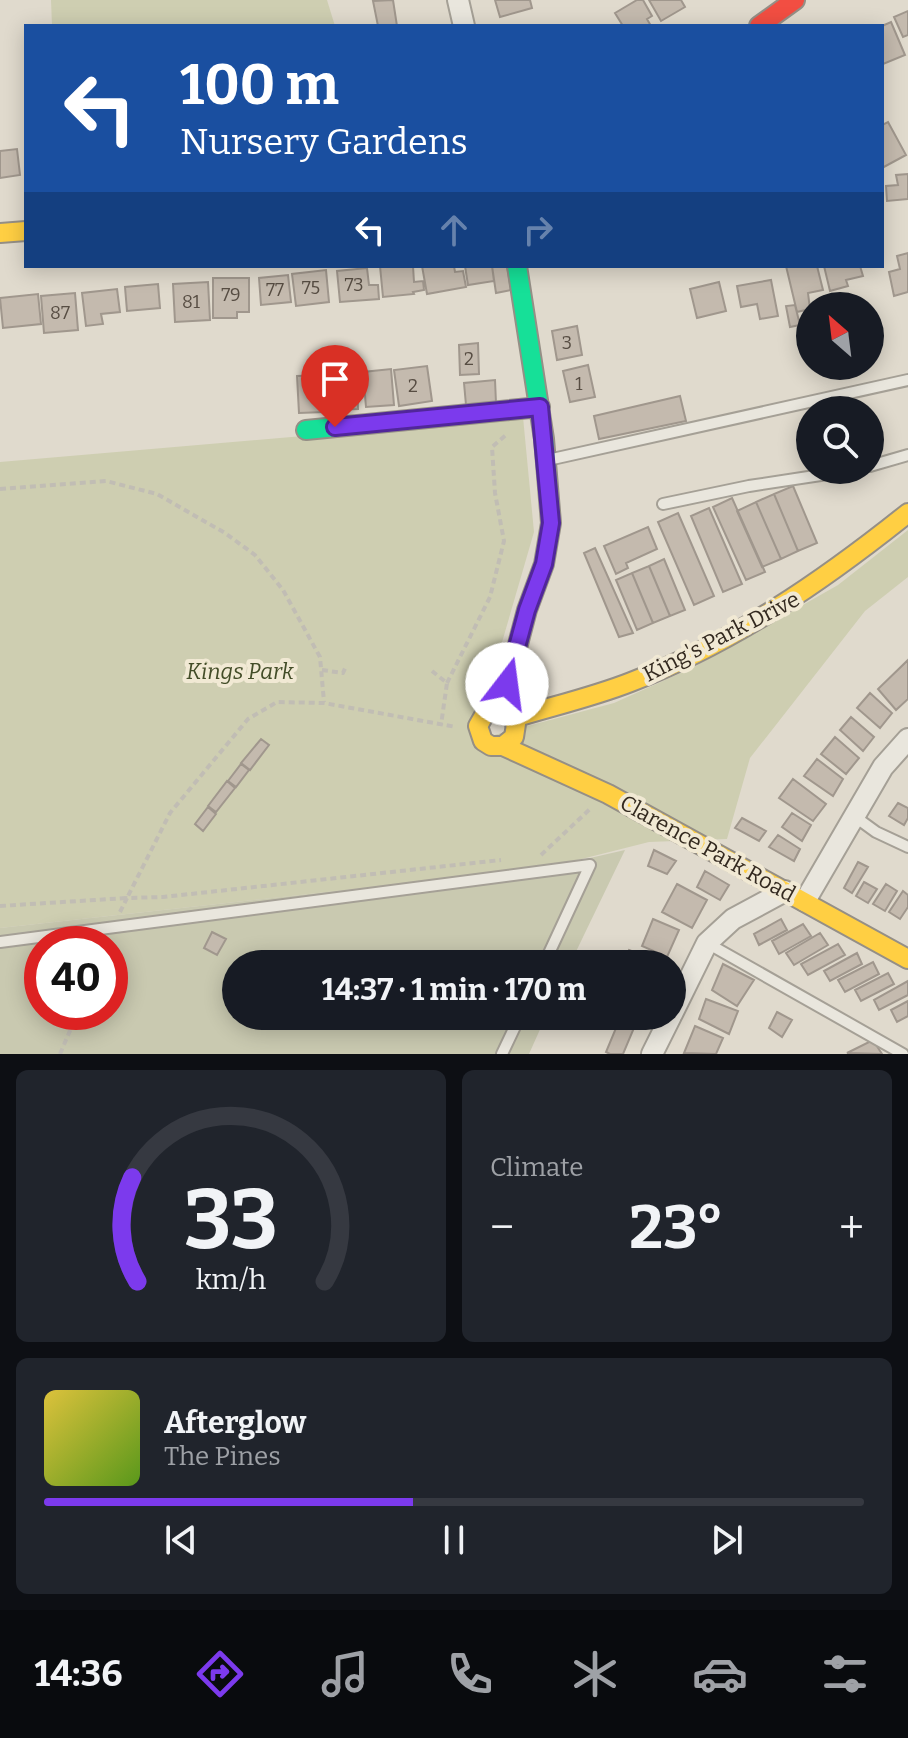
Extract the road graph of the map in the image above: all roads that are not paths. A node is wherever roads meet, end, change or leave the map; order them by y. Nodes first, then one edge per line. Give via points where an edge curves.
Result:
1 (458, 0) edge
2 (795, 0) edge
3 (464, 24) edge
4 (762, 24) edge
5 (24, 231) edge
6 (0, 233) edge
7 (517, 268) edge
8 (908, 380) edge
9 (540, 407) junction
10 (306, 430) dead end
11 (908, 455) edge
12 (546, 460) junction
13 (884, 462) edge
14 (796, 479) edge
15 (663, 504) dead end
16 (908, 513) edge
17 (507, 713) junction
18 (908, 739) edge
19 (503, 746) junction
20 (854, 816) junction
21 (908, 847) edge
22 (785, 891) junction
23 (805, 901) junction
24 (0, 942) edge
25 (707, 943) junction
26 (551, 950) edge
27 (908, 959) edge
28 (686, 986) edge
29 (513, 1030) edge
30 (664, 1030) edge
31 (502, 1054) edge
32 (652, 1054) edge
33 (903, 1054) edge

1 - 3 street
2 - 4 street
5 - 6 street
7 - 9 street
8 - 12 lane
9 - 10 street
9 - 12 street
11 - 13 lane
12 - 17 street via 551,523
14 - 15 lane
16 - 17 street, King's Park Drive via 810,590 674,664 632,682
17 - 19 street via 516,724 514,737
17 - 19 street via 484,713 478,724 484,743
18 - 20 street via 883,767
19 - 22 street, Clarence Park Road via 608,794
20 - 21 lane
20 - 23 street
22 - 23 street, Clarence Park Road
22 - 25 street via 733,919
23 - 27 street, Clarence Park Road
24 - 26 lane via 590,865
25 - 28 street
25 - 33 lane
29 - 31 lane
30 - 32 street

